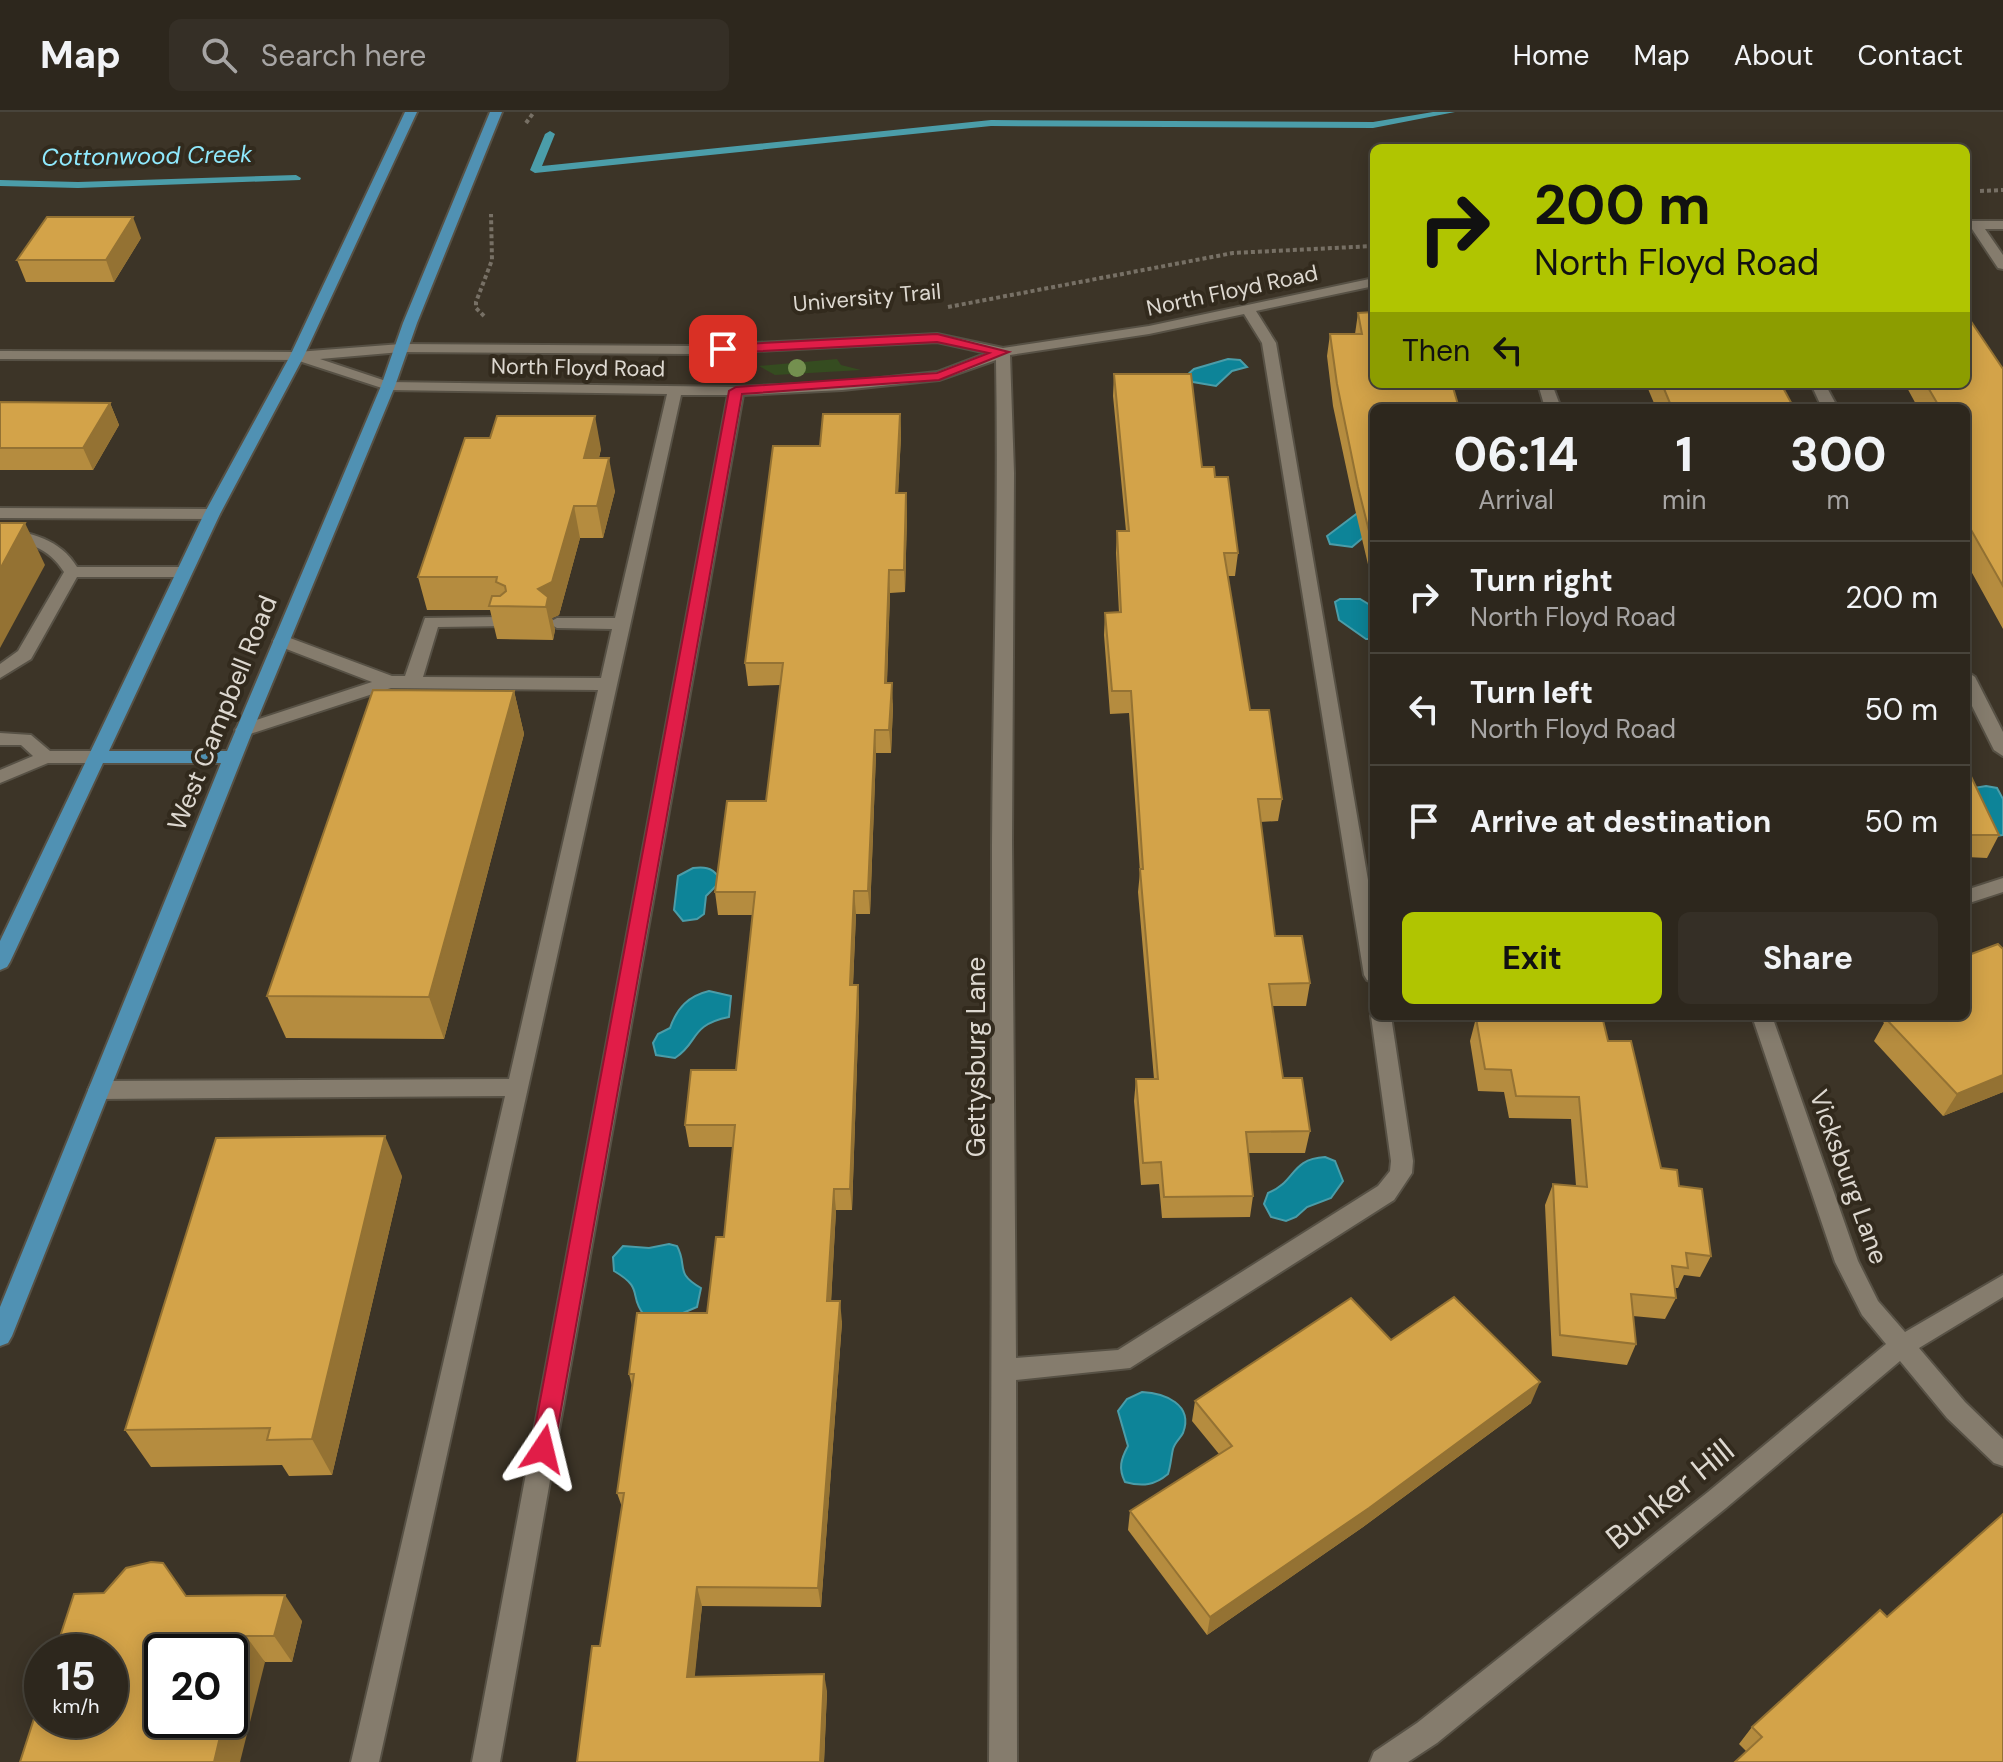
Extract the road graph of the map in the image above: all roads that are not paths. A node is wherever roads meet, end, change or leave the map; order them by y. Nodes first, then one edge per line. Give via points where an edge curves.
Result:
1 (411, 112) edge
2 (496, 112) edge
3 (1971, 225) edge
4 (2003, 225) edge
5 (2003, 265) edge
6 (1370, 283) edge
7 (1248, 309) junction
8 (401, 348) junction
9 (1003, 352) junction
10 (0, 355) edge
11 (297, 356) junction
12 (388, 386) junction
13 (675, 390) junction
14 (736, 391) junction
15 (0, 513) edge
16 (212, 514) junction
17 (0, 534) edge
18 (47, 545) junction
19 (0, 551) edge
20 (72, 572) junction
21 (184, 572) junction
22 (502, 622) edge
23 (557, 623) dead end
24 (622, 624) junction
25 (282, 641) junction
26 (0, 672) edge
27 (390, 682) junction
28 (412, 682) junction
29 (608, 684) junction
30 (1970, 685) edge
31 (244, 730) junction
32 (0, 739) edge
33 (2003, 750) edge
34 (46, 757) junction
35 (97, 757) junction
36 (234, 757) junction
37 (0, 777) edge
38 (2003, 885) edge
39 (1970, 896) edge
40 (1370, 951) edge
41 (0, 962) edge
42 (1382, 1020) edge
43 (1763, 1020) edge
44 (517, 1087) junction
45 (99, 1090) junction
46 (2003, 1285) edge
47 (0, 1336) edge
48 (1900, 1347) junction
49 (1005, 1370) junction
50 (2003, 1455) edge
51 (365, 1762) edge
52 (486, 1762) edge
53 (1003, 1762) edge
54 (1384, 1762) edge

1 - 11 main road
2 - 8 main road, West Campbell Road
3 - 4 street
3 - 5 street
6 - 7 street, North Floyd Road
7 - 9 street, North Floyd Road
7 - 40 street via 1269,343
8 - 9 street, North Floyd Road via 694,350 937,338
8 - 11 street, North Floyd Road
8 - 12 main road, West Campbell Road
9 - 14 street, North Floyd Road via 939,376
9 - 49 street, Gettysburg Lane
10 - 11 street, North Floyd Road
11 - 12 street, North Floyd Road
11 - 16 main road
12 - 13 street, North Floyd Road
12 - 25 main road, West Campbell Road
13 - 14 street, North Floyd Road
13 - 24 street
14 - 52 street
15 - 16 street
16 - 21 main road
17 - 18 street via 39,539
18 - 19 street
18 - 20 street via 64,556
20 - 21 street
20 - 26 street via 25,655
21 - 35 main road
22 - 28 street via 431,622
23 - 24 street
24 - 29 street
25 - 27 street
25 - 31 main road, West Campbell Road
27 - 28 street
27 - 31 street
28 - 29 street
29 - 44 street
30 - 33 street
31 - 36 main road, West Campbell Road
32 - 34 street via 25,739
34 - 35 street
34 - 37 street
35 - 36 main road
35 - 41 main road
36 - 45 main road, West Campbell Road
38 - 39 street
42 - 49 street via 1402,1161 1401,1173 1386,1193 1122,1360
43 - 48 street, Vicksburg Lane via 1847,1262 1870,1308
44 - 45 street
44 - 51 street
45 - 47 main road, West Campbell Road
46 - 48 street, Bunker Hill
48 - 50 street, Vicksburg Lane
48 - 54 street, Bunker Hill via 1717,1500
49 - 53 street, Gettysburg Lane

